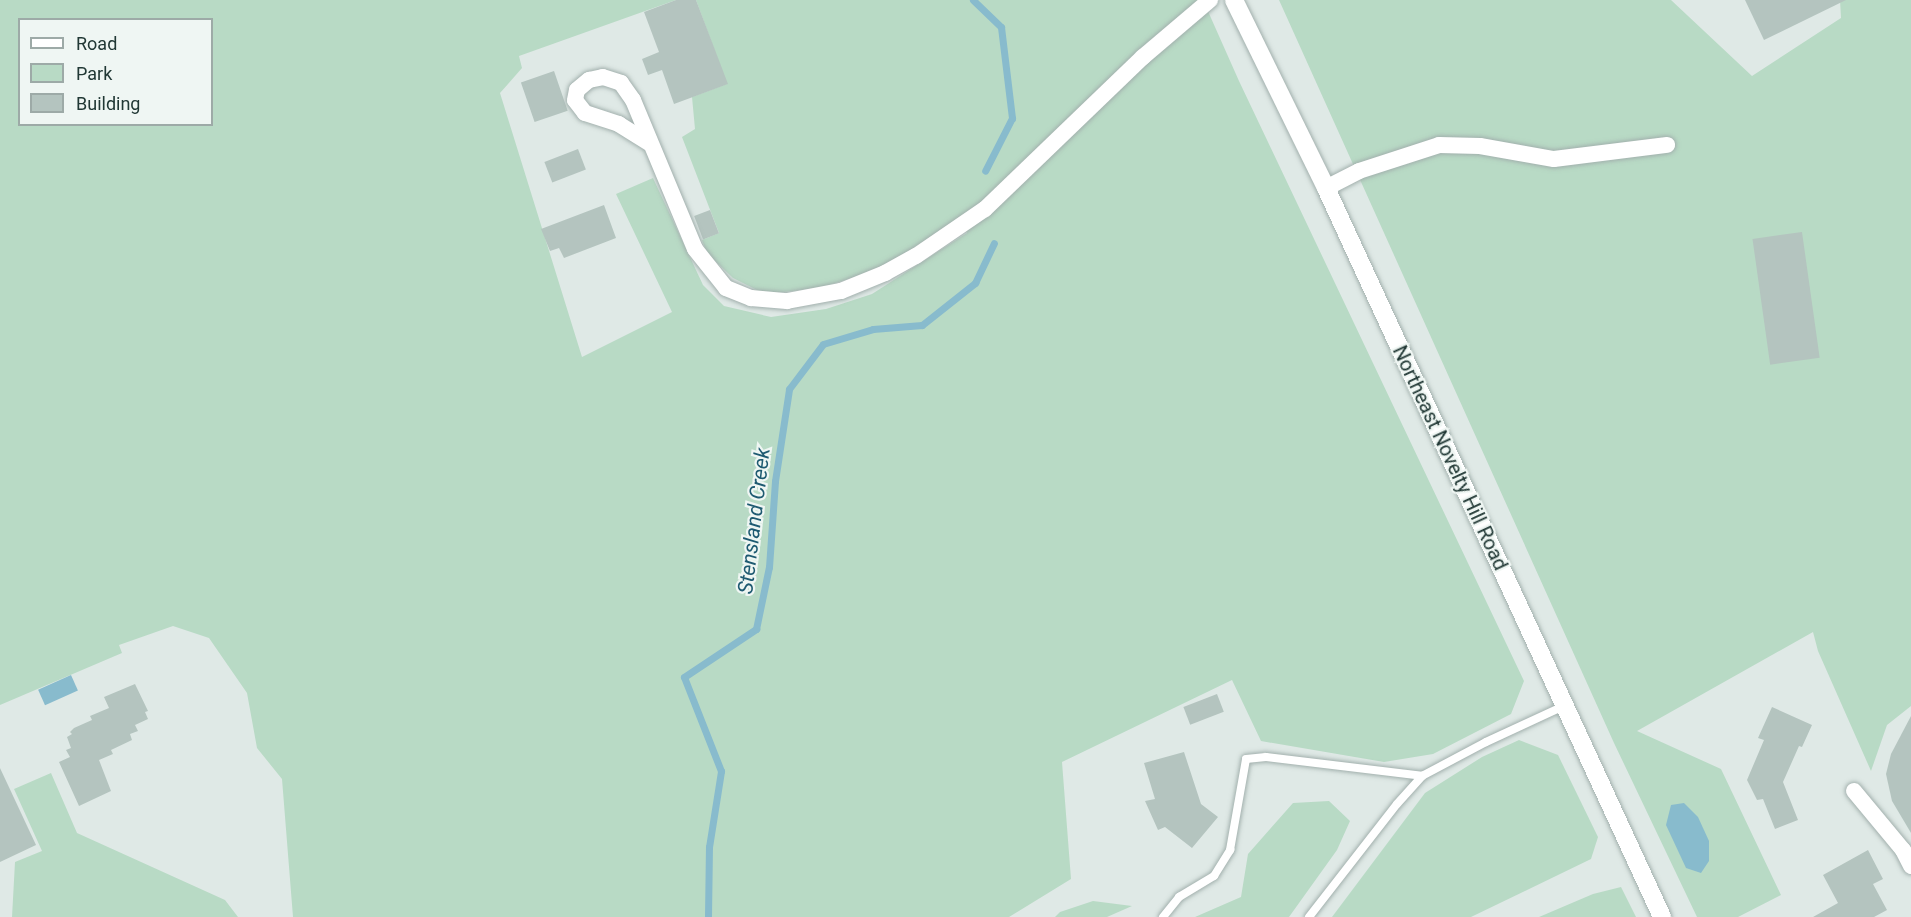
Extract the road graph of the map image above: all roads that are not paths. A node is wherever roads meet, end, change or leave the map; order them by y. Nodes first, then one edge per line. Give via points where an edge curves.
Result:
1 (1210, 0) edge
2 (1234, 0) edge
3 (649, 143) junction
4 (1667, 145) dead end
5 (1326, 188) junction
6 (1564, 706) junction
7 (1422, 776) junction
8 (1854, 790) dead end
9 (1911, 866) edge
10 (1163, 917) edge
11 (1310, 917) edge
12 (1662, 917) edge

1 - 3 street via 1143,57 985,209 916,256 841,291 788,301 751,298 726,288 695,249
2 - 5 main road, Northeast Novelty Hill Road
3 - 3 street via 633,100 621,83 603,77 589,80 577,90 575,100 585,113 619,124
4 - 5 street via 1554,159 1480,146 1438,145 1359,171
5 - 6 main road, Northeast Novelty Hill Road
6 - 7 lane
6 - 12 main road, Northeast Novelty Hill Road
7 - 10 lane via 1266,757 1246,759 1230,850 1214,876 1179,897
7 - 11 lane
8 - 9 street via 1903,850

